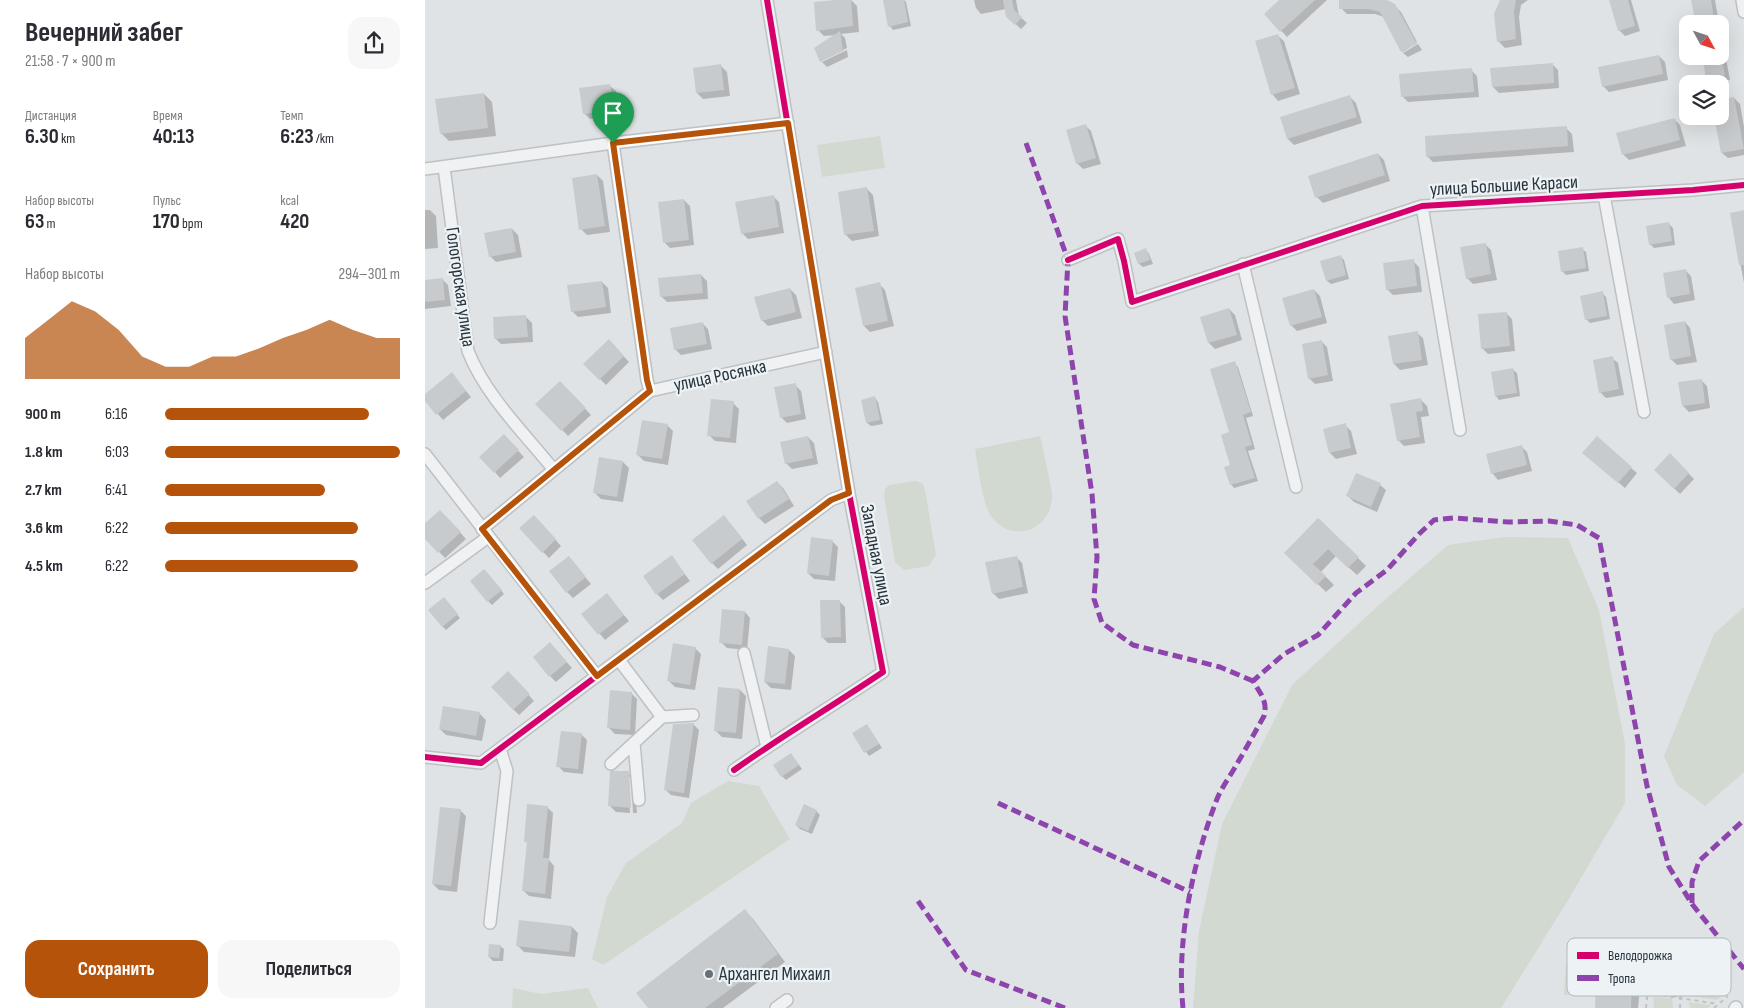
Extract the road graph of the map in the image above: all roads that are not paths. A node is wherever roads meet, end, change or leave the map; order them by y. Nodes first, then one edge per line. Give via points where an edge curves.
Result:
1 (767, 0) edge
2 (1742, 0) edge
3 (1744, 12) edge
4 (788, 123) junction
5 (613, 143) junction
6 (444, 166) junction
7 (425, 169) edge
8 (1744, 185) edge
9 (1603, 195) junction
10 (1422, 206) junction
11 (1068, 260) dead end
12 (1243, 264) junction
13 (826, 352) junction
14 (650, 391) junction
15 (1644, 412) dead end
16 (1460, 430) dead end
17 (425, 454) edge
18 (554, 470) junction
19 (1296, 487) dead end
20 (849, 493) junction
21 (485, 533) junction
22 (425, 583) edge
23 (745, 653) dead end
24 (619, 660) junction
25 (597, 676) junction
26 (693, 715) dead end
27 (662, 717) junction
28 (634, 742) junction
29 (767, 747) junction
30 (500, 749) junction
31 (425, 756) edge
32 (611, 764) dead end
33 (734, 770) dead end
34 (639, 800) dead end
35 (490, 923) dead end
36 (787, 1000) dead end
37 (776, 1008) edge

1 - 4 street, Западная улица
2 - 3 street
4 - 5 street
4 - 13 street, Западная улица
5 - 6 street
5 - 14 street
6 - 7 street
6 - 18 street, Гологорская улица via 468,352 483,384
8 - 9 street, улица Большие Караси
9 - 10 street, улица Большие Караси
9 - 15 street
10 - 12 street, улица Большие Караси
10 - 16 street
11 - 12 street, улица Большие Караси via 1118,239 1132,302
12 - 19 street
13 - 14 street, улица Росянка
13 - 20 street, Западная улица
14 - 18 street, улица Росянка
17 - 21 street
18 - 21 street, улица Росянка
20 - 24 street via 831,500
20 - 29 street, Западная улица via 883,672
21 - 22 street, улица Росянка
21 - 25 street
23 - 29 street
24 - 25 street
24 - 27 street
25 - 30 street
26 - 27 street
27 - 28 street
28 - 32 street
28 - 34 street
29 - 33 street, Западная улица
30 - 31 street via 481,763
30 - 35 street via 507,771
36 - 37 street

